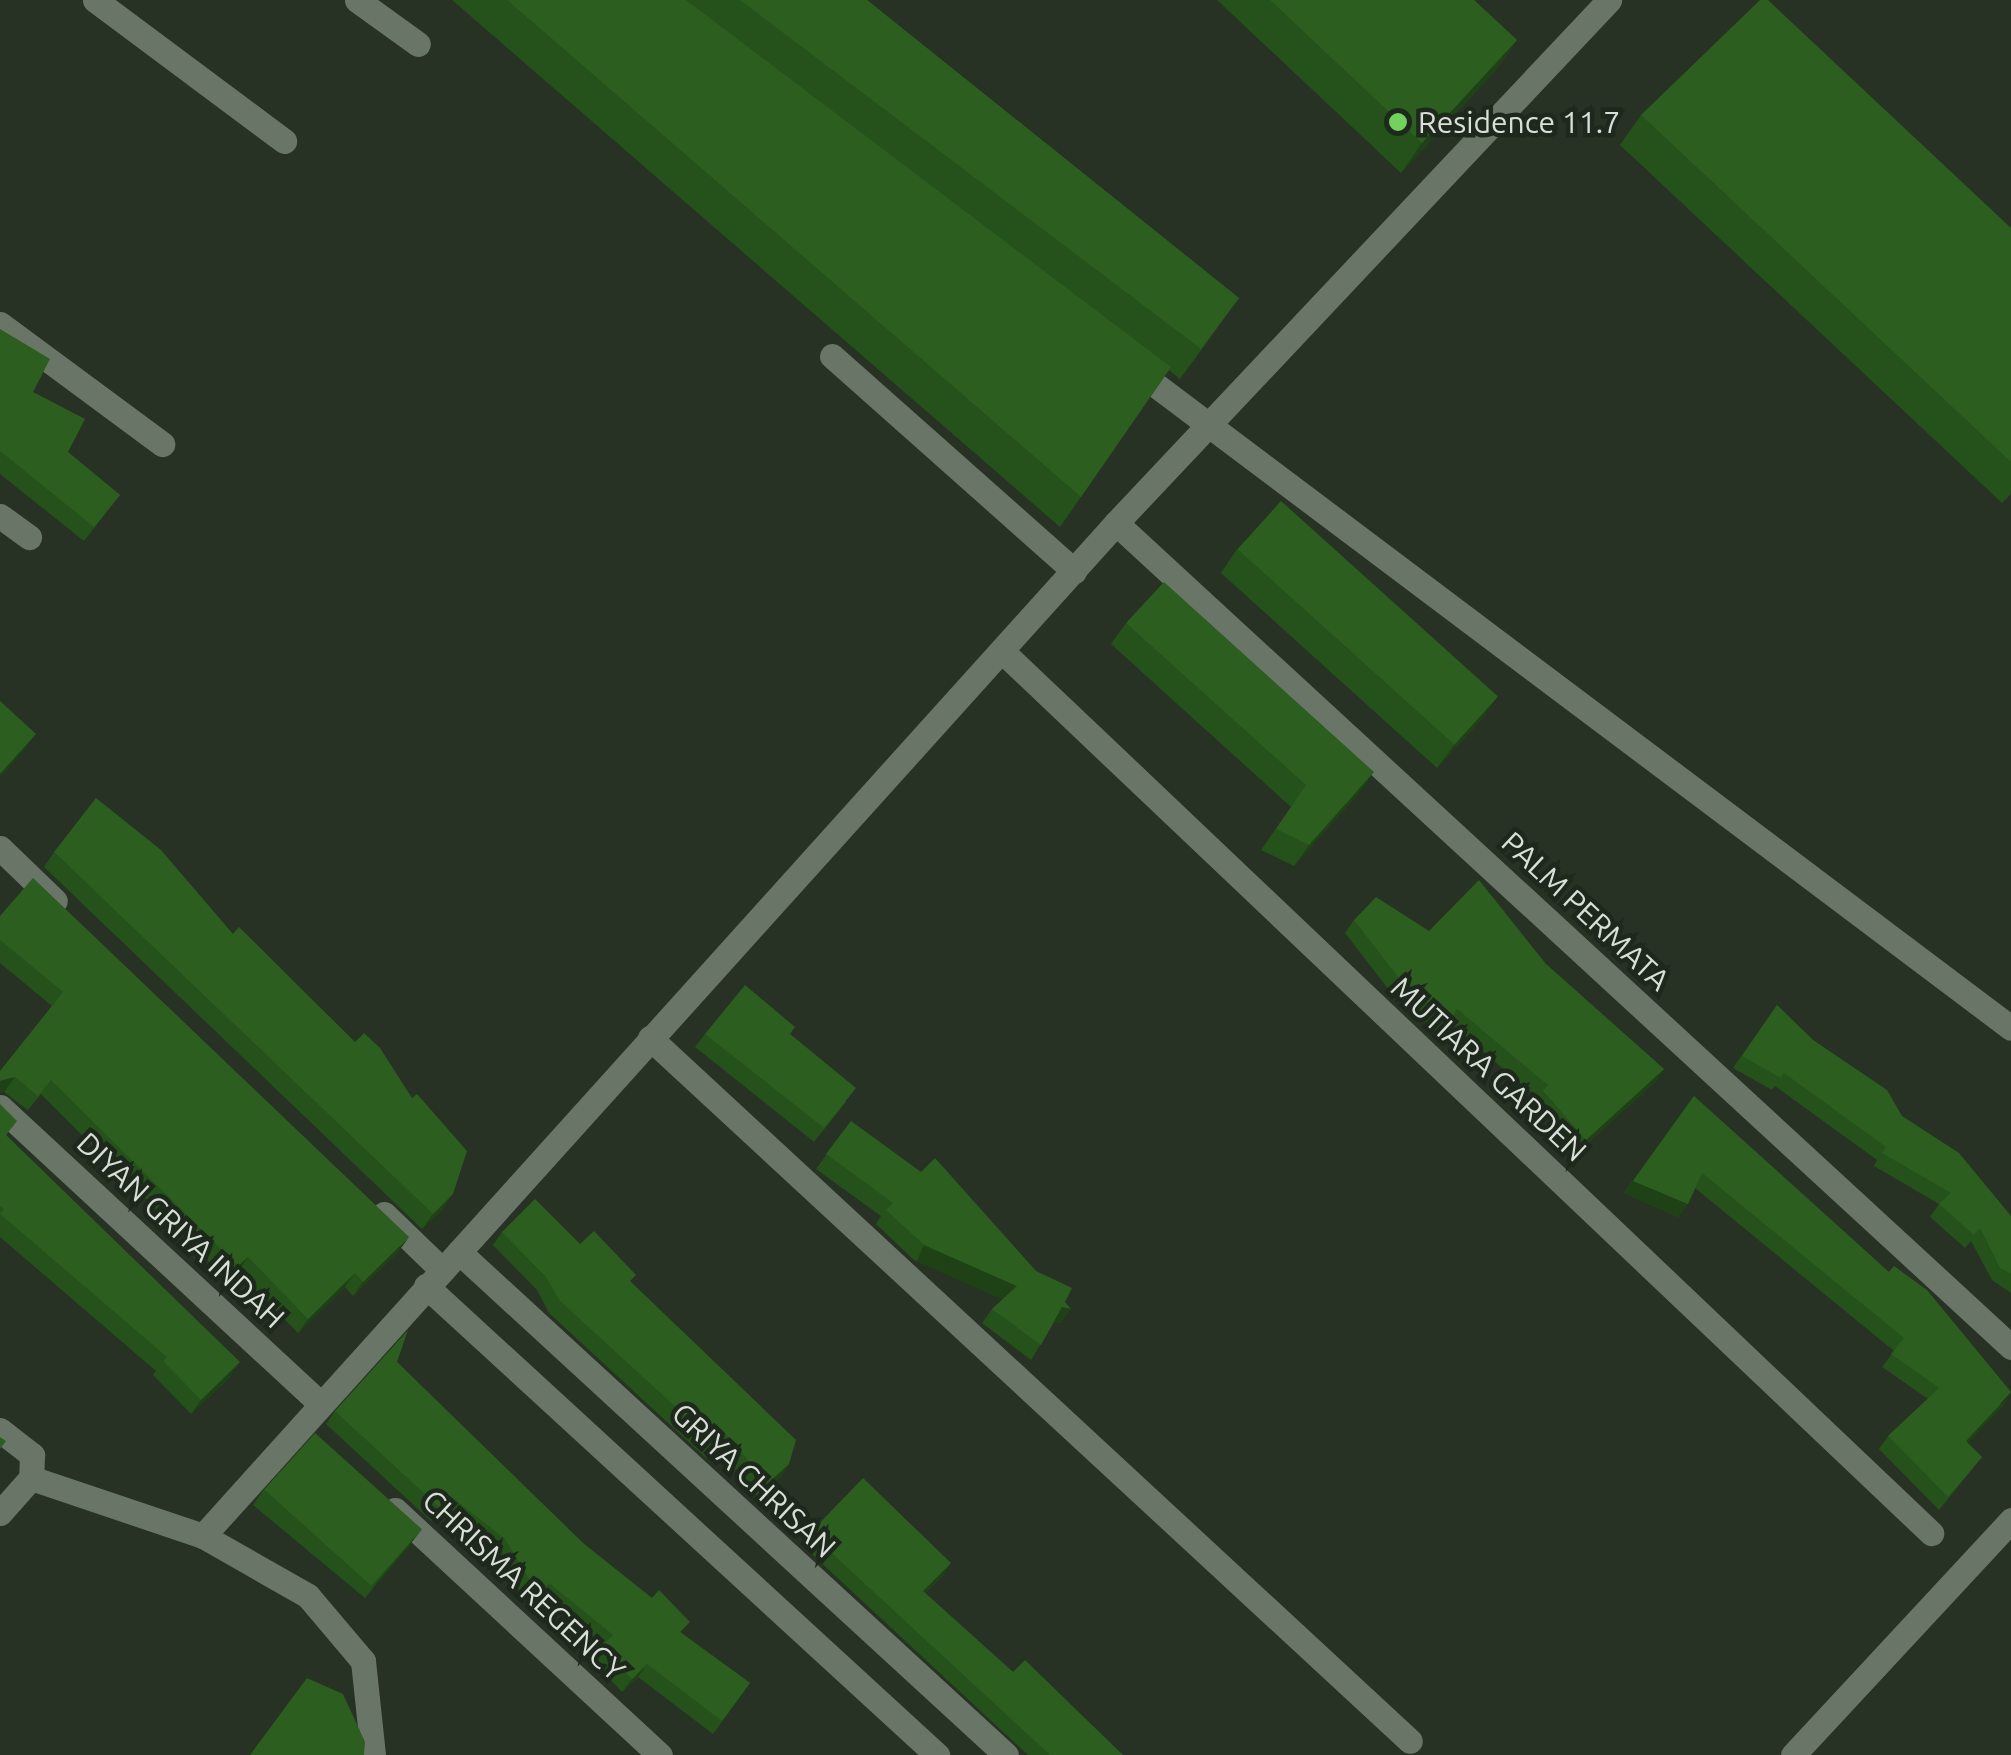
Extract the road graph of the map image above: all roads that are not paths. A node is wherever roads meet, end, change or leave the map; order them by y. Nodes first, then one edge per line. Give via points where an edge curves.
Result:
1 (95, 0) edge
2 (357, 0) edge
3 (1610, 0) edge
4 (418, 44) dead end
5 (284, 140) dead end
6 (0, 324) edge
7 (1111, 352) edge
8 (832, 356) dead end
9 (1206, 425) junction
10 (162, 444) dead end
11 (0, 516) edge
12 (1116, 522) junction
13 (29, 537) dead end
14 (1074, 571) junction
15 (1003, 652) junction
16 (0, 848) edge
17 (71, 916) edge
18 (2011, 1028) edge
19 (650, 1038) junction
20 (0, 1107) edge
21 (371, 1202) edge
22 (442, 1269) junction
23 (2011, 1347) edge
24 (318, 1402) junction
25 (300, 1422) junction
26 (0, 1430) edge
27 (328, 1449) edge
28 (32, 1478) junction
29 (372, 1489) edge
30 (0, 1513) edge
31 (2011, 1520) edge
32 (1930, 1533) dead end
33 (203, 1536) junction
34 (1410, 1741) dead end
35 (373, 1755) edge
36 (660, 1755) edge
37 (936, 1755) edge
38 (1006, 1755) edge
39 (1793, 1755) edge

1 - 5 street
2 - 4 street
3 - 9 street
6 - 10 street
7 - 9 street
8 - 14 street
9 - 12 street
9 - 18 street
11 - 13 street
12 - 14 street
12 - 23 street, PALM PERMATA
14 - 15 street
15 - 19 street
15 - 32 street, MUTIARA GARDEN
16 - 17 street
19 - 22 street
19 - 34 street
20 - 24 street, DIYAN GRIYA INDAH
21 - 22 street
22 - 24 street
22 - 37 street
22 - 38 street, GRIYA CHRISAN
24 - 25 street
25 - 27 street
25 - 33 street
26 - 28 street via 32,1454
28 - 30 street
28 - 33 street
29 - 36 street, CHRISMA REGENCY
31 - 39 street
33 - 35 street via 308,1596 353,1645 367,1679

